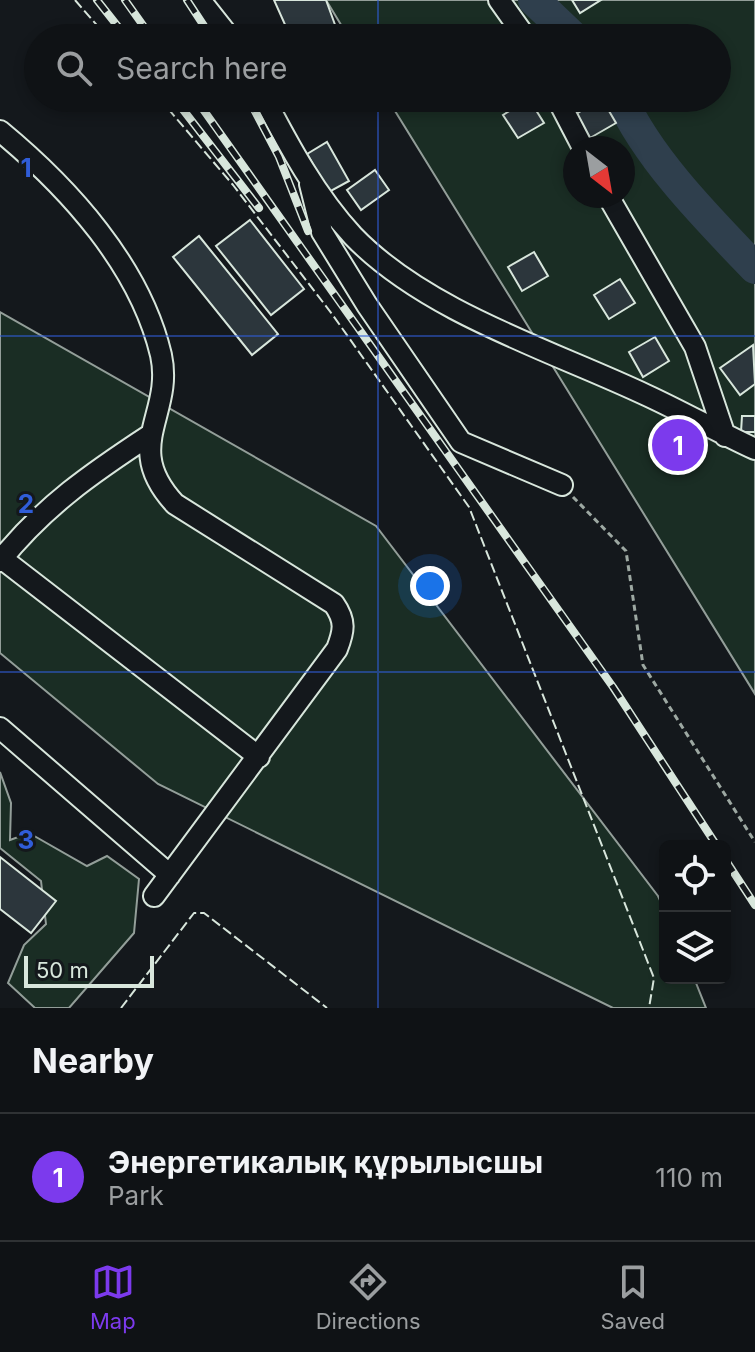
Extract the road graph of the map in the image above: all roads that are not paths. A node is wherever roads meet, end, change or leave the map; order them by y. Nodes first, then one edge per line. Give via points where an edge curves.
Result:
1 (200, 0) edge
2 (499, 0) edge
3 (219, 24) edge
4 (516, 24) edge
5 (272, 112) edge
6 (564, 112) edge
7 (0, 131) edge
8 (577, 136) edge
9 (308, 177) junction
10 (615, 208) edge
11 (150, 435) junction
12 (725, 436) junction
13 (755, 449) edge
14 (562, 485) road end
15 (1, 558) edge
16 (0, 728) edge
17 (259, 757) junction
18 (170, 875) junction
19 (154, 896) dead end

1 - 3 street
2 - 4 street
5 - 9 street
6 - 8 street
7 - 11 street via 33,159 125,268 161,357 164,383
9 - 12 street via 354,236 442,301
9 - 14 street via 322,232 461,442
10 - 12 street via 695,347
11 - 15 street via 80,480
11 - 17 street via 150,468 175,504 334,604 342,616 344,631 337,649
12 - 13 street
15 - 17 street
16 - 18 street
17 - 18 street
18 - 19 street

